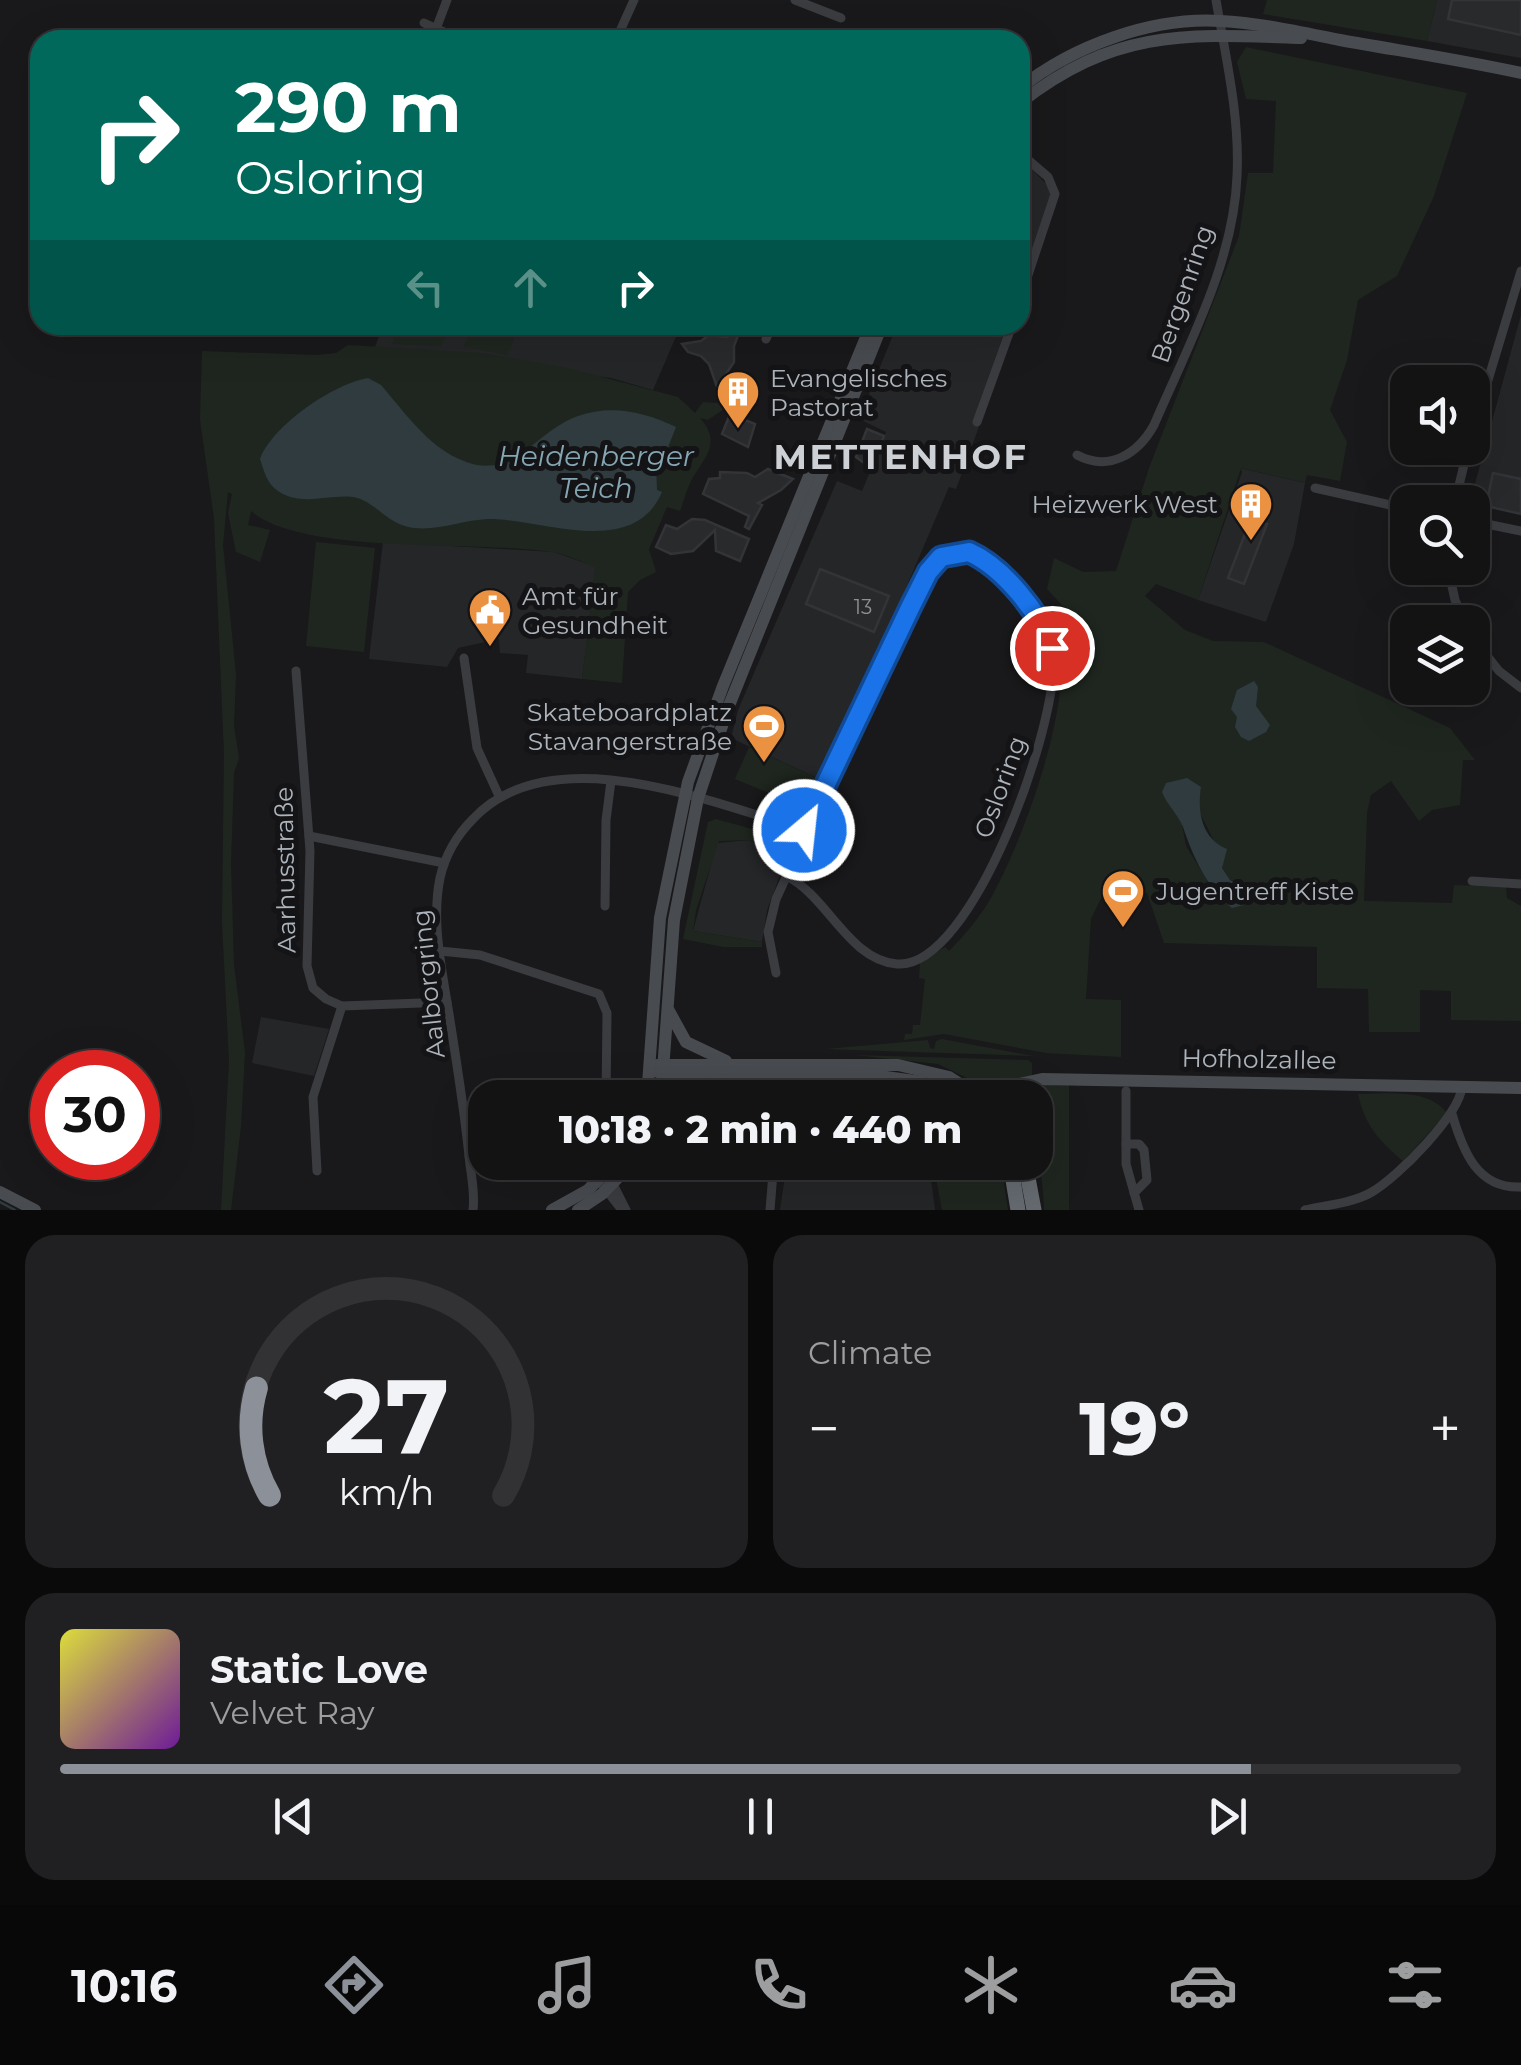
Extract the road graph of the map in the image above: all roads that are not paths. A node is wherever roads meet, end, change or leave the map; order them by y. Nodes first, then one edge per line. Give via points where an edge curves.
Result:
1 (447, 0) edge
2 (634, 0) edge
3 (795, 0) edge
4 (1216, 0) edge
5 (841, 18) dead end
6 (424, 24) dead end
7 (1221, 27) junction
8 (436, 29) joint
9 (620, 30) edge
10 (1521, 73) edge
11 (1030, 82) edge
12 (1030, 96) edge
13 (1030, 161) edge
14 (1030, 258) edge
15 (1521, 271) edge
16 (768, 335) edge
17 (866, 335) edge
18 (878, 335) edge
19 (1008, 335) edge
20 (766, 339) dead end
21 (1490, 373) edge
22 (977, 422) dead end
23 (1077, 456) dead end
24 (1315, 488) dead end
25 (1390, 505) edge
26 (1490, 525) edge
27 (1521, 531) edge
28 (464, 658) dead end
29 (1490, 660) edge
30 (296, 671) dead end
31 (1521, 688) edge
32 (611, 781) junction
33 (498, 796) junction
34 (691, 797) junction
35 (804, 830) junction
36 (309, 836) junction
37 (444, 863) junction
38 (786, 876) junction
39 (1472, 881) dead end
40 (1521, 884) edge
41 (605, 906) dead end
42 (440, 951) junction
43 (776, 973) dead end
44 (447, 1002) junction
45 (342, 1006) junction
46 (667, 1008) junction
47 (658, 1068) junction
48 (738, 1070) junction
49 (606, 1080) edge
50 (653, 1080) edge
51 (659, 1080) edge
52 (716, 1080) edge
53 (905, 1080) edge
54 (954, 1080) edge
55 (1053, 1080) edge
56 (1462, 1087) junction
57 (1521, 1088) edge
58 (1126, 1090) dead end
59 (1452, 1114) junction
60 (1126, 1144) junction
61 (468, 1149) edge
62 (317, 1171) dead end
63 (472, 1180) edge
64 (609, 1180) edge
65 (772, 1180) edge
66 (1013, 1180) edge
67 (1029, 1180) edge
68 (606, 1182) junction
69 (1521, 1187) edge
70 (0, 1192) edge
71 (1134, 1193) junction
72 (474, 1198) junction
73 (1348, 1206) edge
74 (35, 1210) edge
75 (473, 1210) edge
76 (480, 1210) edge
77 (552, 1210) edge
78 (578, 1210) edge
79 (624, 1210) edge
80 (770, 1210) edge
81 (1018, 1210) edge
82 (1034, 1210) edge
83 (1139, 1210) edge
84 (1304, 1210) edge

1 - 8 street
2 - 9 street
3 - 5 street
4 - 7 street, Bergenring
6 - 8 street
7 - 10 main road via 1340,40
7 - 11 main road via 1168,25 1114,39
7 - 12 main road via 1127,46 1072,68
7 - 23 street, Bergenring via 1238,175 1214,277 1144,442 1116,460
13 - 14 street via 1056,194
15 - 21 street
16 - 20 street
17 - 34 main road via 722,686
18 - 34 main road
19 - 22 street
24 - 25 street
26 - 27 street
28 - 33 street via 477,748
29 - 31 street
30 - 36 street, Aarhusstraße
32 - 33 street, Aalborgring via 536,781
32 - 34 street, Aalborgring
32 - 41 street
33 - 37 street, Aalborgring via 470,822
34 - 35 street, Aalborgring
34 - 46 main road
34 - 47 main road via 660,918
35 - 38 street, Osloring
35 - 38 street, Osloring via 928,572 952,552 980,557 1036,615 1054,667 1024,786 974,903 930,956 896,964 862,948
36 - 37 street
36 - 45 street, Aarhusstraße via 307,966 313,988
37 - 42 street, Aalborgring via 437,904
38 - 43 street, Osloring via 768,932
39 - 40 street
42 - 44 street, Aalborgring
42 - 49 street via 480,955 599,994 607,1013
44 - 45 street
44 - 61 street, Aalborgring
45 - 62 street via 313,1097
46 - 47 main road
46 - 48 main road via 689,1044
47 - 48 main road
47 - 50 main road
47 - 51 main road
48 - 52 main road
48 - 53 main road
48 - 54 main road via 906,1066
55 - 56 main road, Hofholzallee
56 - 57 main road, Hofholzallee
56 - 59 street
58 - 60 street
59 - 69 street via 1480,1175 1496,1186
59 - 73 street via 1386,1182
60 - 71 street
60 - 71 street via 1144,1150 1146,1180
63 - 72 street, Aalborgring
64 - 68 main road
65 - 80 street
66 - 81 highway
67 - 82 highway
68 - 77 main road
68 - 78 main road
68 - 79 street
70 - 74 main road
71 - 83 street
72 - 75 street, Aalborgring
72 - 76 street, Aalborgring
73 - 84 street

